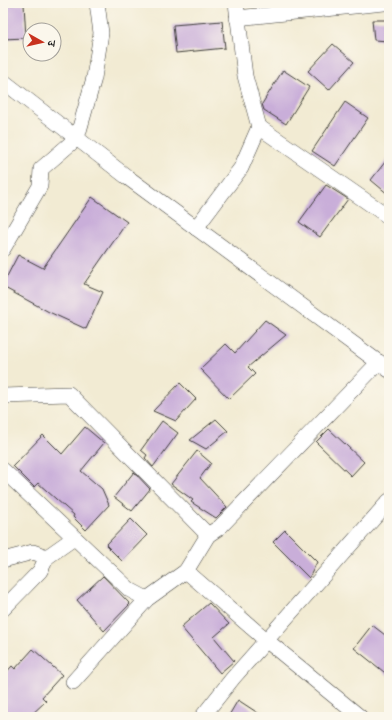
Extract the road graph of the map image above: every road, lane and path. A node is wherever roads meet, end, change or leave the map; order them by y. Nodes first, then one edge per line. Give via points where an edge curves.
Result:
1 (97, 3) edge
2 (236, 3) edge
3 (384, 3) edge
4 (237, 18) junction
5 (3, 81) edge
6 (259, 127) junction
7 (77, 138) junction
8 (389, 217) edge
9 (196, 228) junction
10 (3, 249) edge
11 (384, 366) edge
12 (3, 396) edge
13 (3, 470) edge
14 (389, 501) edge
15 (208, 535) junction
16 (74, 538) junction
17 (47, 557) junction
18 (3, 560) edge
19 (186, 571) junction
20 (147, 599) junction
21 (3, 609) edge
22 (266, 640) junction
23 (73, 682) dead end
24 (202, 717) edge
25 (360, 717) edge

1 - 7 street via 101,33 94,78
2 - 4 street
3 - 4 street
4 - 6 street via 245,76
5 - 7 street
6 - 8 street
6 - 9 street via 241,168
7 - 9 street
7 - 10 street via 42,169 40,186
9 - 11 street
11 - 15 street via 220,527
12 - 15 street via 69,394
13 - 16 street
14 - 22 street
15 - 19 street
16 - 17 street
16 - 20 street via 130,590
17 - 18 street via 33,552
17 - 21 street via 40,571
19 - 20 street
19 - 22 street
20 - 23 street
22 - 24 street
22 - 25 street

